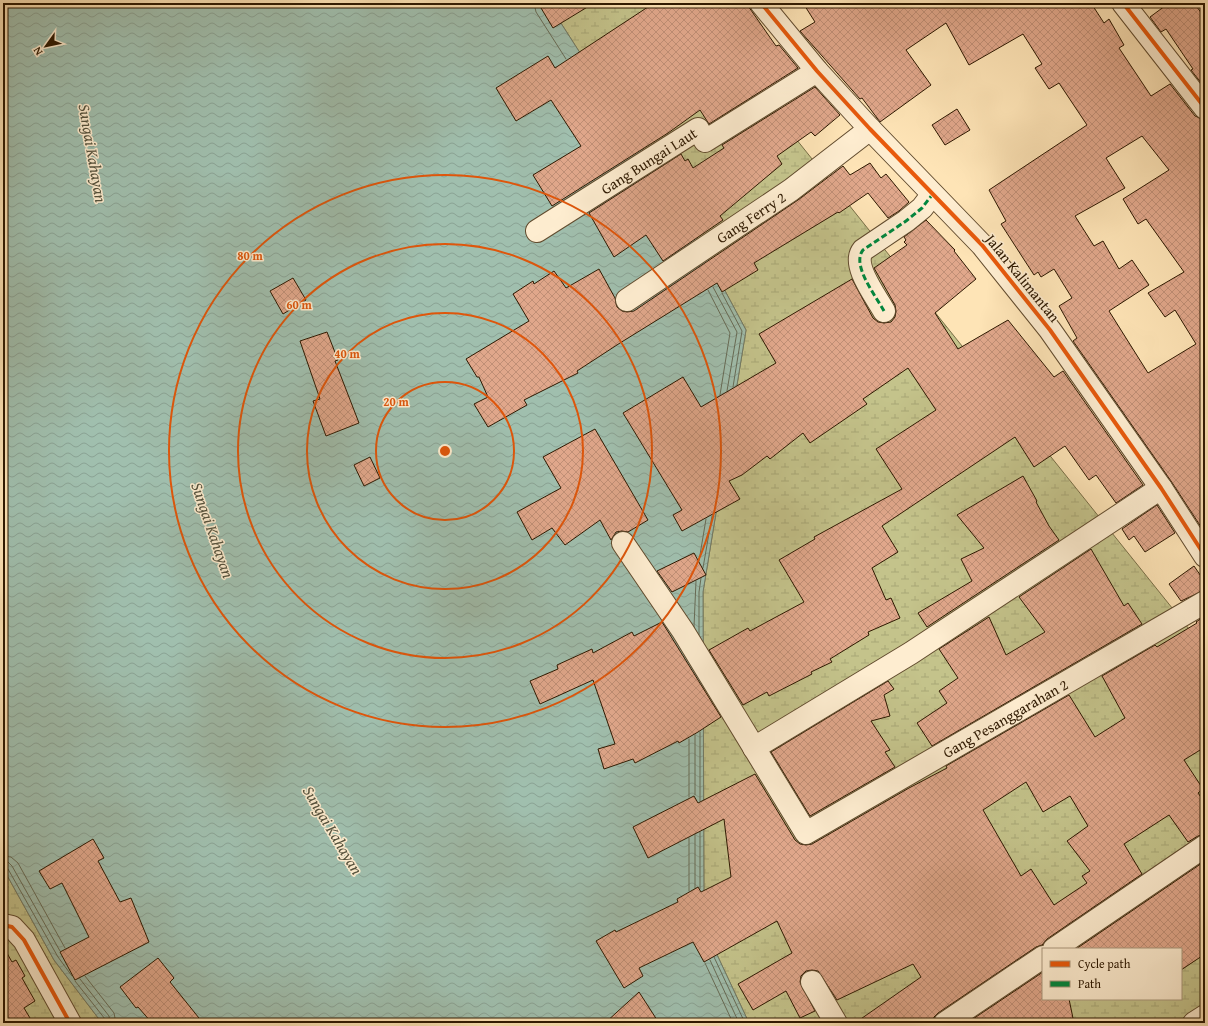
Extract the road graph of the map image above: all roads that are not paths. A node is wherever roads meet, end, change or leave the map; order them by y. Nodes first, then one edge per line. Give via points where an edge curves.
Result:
1 (761, 3) edge
2 (1123, 3) edge
3 (817, 71) junction
4 (1205, 108) edge
5 (870, 129) junction
6 (932, 196) junction
7 (537, 231) dead end
8 (628, 300) dead end
9 (884, 311) dead end
10 (1162, 488) junction
11 (623, 542) dead end
12 (1205, 556) edge
13 (1205, 602) edge
14 (754, 748) junction
15 (1205, 846) edge
16 (3, 925) edge
17 (1055, 948) edge
18 (1042, 958) edge
19 (812, 982) dead end
20 (1205, 1016) edge
21 (70, 1023) edge
22 (836, 1023) edge
23 (945, 1023) edge
24 (1194, 1023) edge

1 - 3 street, Jalan Kalimantan
2 - 4 street
3 - 5 street, Jalan Kalimantan
3 - 7 street, Gang Bungai Laut via 705,141 698,129
5 - 6 street, Jalan Kalimantan
5 - 8 street, Gang Ferry 2 via 791,190
6 - 9 street via 922,208 860,254 860,269
6 - 10 street, Jalan Kalimantan via 982,245 1050,330
10 - 12 street, Jalan Kalimantan
10 - 14 street via 911,653
11 - 14 street via 683,631
13 - 14 street, Gang Pesanggarahan 2 via 806,833
15 - 17 street
16 - 21 street via 12,927 24,940
18 - 23 street
19 - 22 street
20 - 24 street

